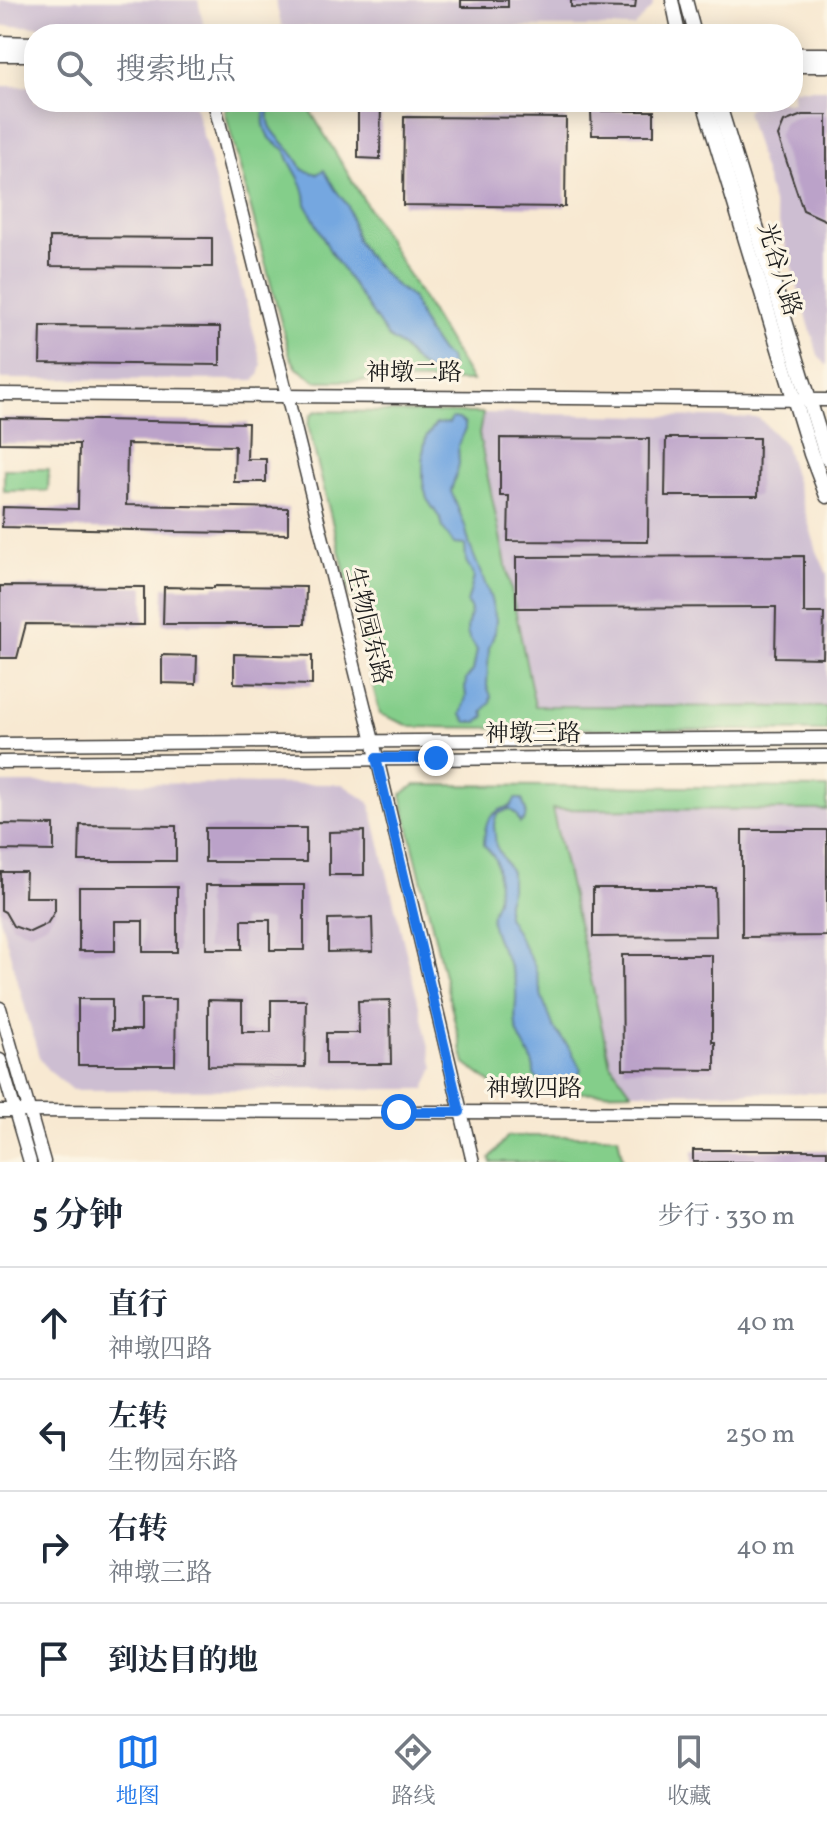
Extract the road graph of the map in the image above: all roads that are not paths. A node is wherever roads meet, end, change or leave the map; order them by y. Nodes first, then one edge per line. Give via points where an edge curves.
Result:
1 (672, 0) edge
2 (686, 0) edge
3 (677, 24) edge
4 (692, 24) edge
5 (0, 43) edge
6 (24, 44) edge
7 (0, 54) edge
8 (24, 54) edge
9 (803, 55) edge
10 (827, 55) edge
11 (803, 65) edge
12 (827, 65) edge
13 (216, 112) edge
14 (707, 112) edge
15 (721, 112) edge
16 (0, 394) edge
17 (287, 395) junction
18 (802, 400) junction
19 (827, 400) edge
20 (827, 458) edge
21 (827, 496) edge
22 (827, 738) edge
23 (373, 741) junction
24 (0, 744) edge
25 (827, 756) edge
26 (376, 758) junction
27 (0, 762) edge
28 (0, 1008) edge
29 (0, 1060) edge
30 (0, 1111) edge
31 (15, 1111) junction
32 (30, 1111) junction
33 (460, 1112) junction
34 (827, 1113) edge
35 (30, 1162) edge
36 (44, 1162) edge
37 (473, 1162) edge

1 - 3 street
2 - 4 street
5 - 6 main road
7 - 8 main road
9 - 10 main road
11 - 12 main road
13 - 17 street, 生物园东路
14 - 18 main road, 光谷八路
15 - 18 main road, 光谷八路
16 - 17 street, 神墩二路
17 - 18 street, 神墩二路
17 - 23 street, 生物园东路
18 - 19 street, 神墩二路
18 - 20 main road, 光谷八路
18 - 21 main road, 光谷八路 via 811,454
22 - 23 street, 神墩三路
23 - 24 street, 神墩三路
23 - 26 street, 生物园东路
25 - 26 street, 神墩三路
26 - 27 street, 神墩三路
26 - 33 street, 生物园东路
28 - 32 street
29 - 31 street
30 - 31 street, 神墩四路
31 - 32 street, 神墩四路
31 - 35 street
32 - 33 street, 神墩四路
32 - 36 street
33 - 34 street, 神墩四路
33 - 37 street, 生物园东路

